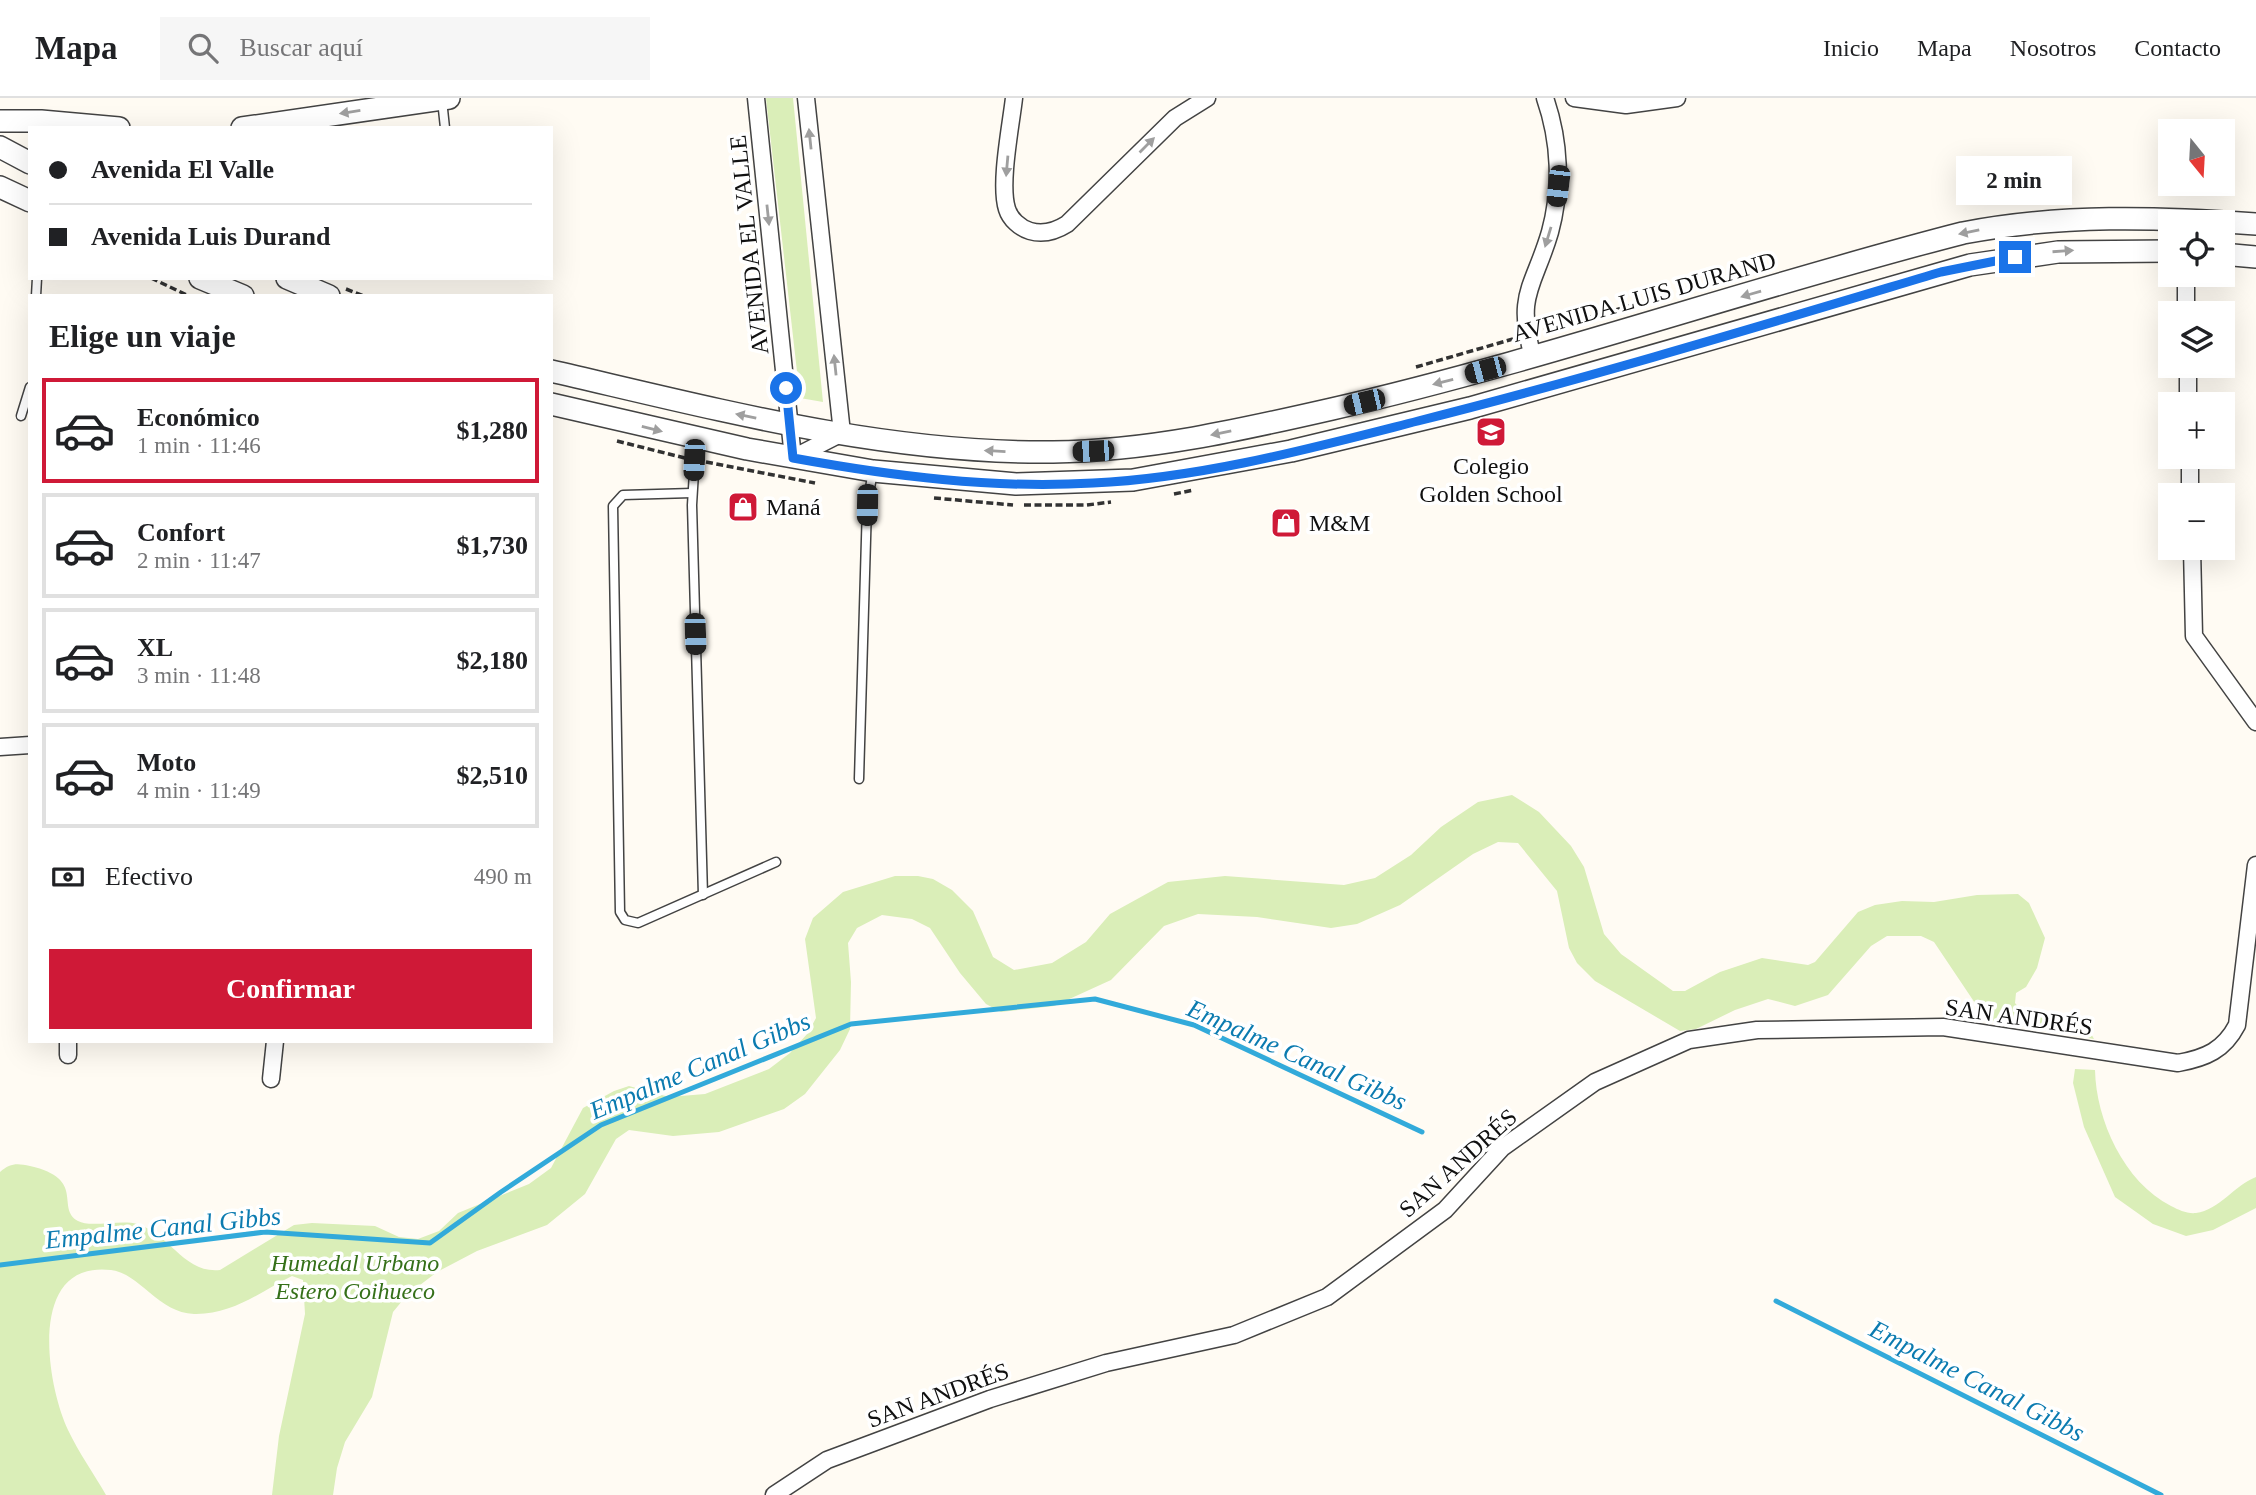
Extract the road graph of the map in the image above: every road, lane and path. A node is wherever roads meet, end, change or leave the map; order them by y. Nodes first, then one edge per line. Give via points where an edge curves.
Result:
1 (756, 98) edge
2 (806, 98) edge
3 (1014, 98) edge
4 (1207, 98) edge
5 (1545, 98) edge
6 (1574, 98) edge
7 (1677, 98) edge
8 (445, 99) edge
9 (0, 121) edge
10 (97, 126) edge
11 (256, 126) edge
12 (445, 126) edge
13 (0, 147) edge
14 (28, 162) edge
15 (0, 187) edge
16 (28, 200) edge
17 (2158, 220) edge
18 (2235, 223) edge
19 (2256, 224) edge
20 (2158, 251) edge
21 (2235, 255) edge
22 (2256, 257) edge
23 (155, 280) edge
24 (204, 280) edge
25 (292, 280) edge
26 (185, 294) edge
27 (232, 294) edge
28 (325, 294) edge
29 (1651, 300) dead end
30 (1527, 335) junction
31 (1532, 357) junction
32 (1409, 368) dead end
33 (553, 371) edge
34 (28, 393) edge
35 (553, 404) edge
36 (21, 416) dead end
37 (790, 424) junction
38 (842, 433) junction
39 (696, 439) junction
40 (793, 458) junction
41 (873, 471) junction
42 (692, 493) junction
43 (2192, 560) edge
44 (2256, 722) edge
45 (28, 745) edge
46 (0, 747) edge
47 (859, 779) dead end
48 (776, 862) dead end
49 (2256, 865) edge
50 (703, 895) junction
51 (275, 1043) edge
52 (271, 1079) dead end
53 (774, 1495) edge

1 -> 37 street, AVENIDA EL VALLE
38 -> 2 street
3 -> 4 street via 1006,208 1023,228 1040,233 1067,224 1174,118
5 -> 30 street via 1554,130 1558,186 1550,230 1525,301
6 - 7 street via 1626,105
8 -> 11 street
8 - 12 lane
9 - 10 street
13 - 14 street
15 - 16 street
17 -> 31 street, AVENIDA LUIS DURAND via 2056,219 1963,233
18 - 19 street, AVENIDA LUIS DURAND
41 -> 20 street via 1016,484 1095,483 1172,475 1291,452 1470,408 1970,265 2058,252
21 - 22 street
23 - 26 path
24 - 27 street
25 - 28 street
29 - 30 path
30 - 31 street
30 - 32 path
31 -> 38 street, AVENIDA LUIS DURAND via 1298,417 1130,448 1017,452
37 -> 33 street, AVENIDA LUIS DURAND
34 - 36 lane
35 -> 39 street
37 - 38 street, AVENIDA LUIS DURAND
37 - 40 street, AVENIDA EL VALLE
38 - 40 street
39 - 40 street
39 - 42 lane
40 - 41 street
41 - 47 lane via 867,505
42 - 50 lane
42 - 50 lane via 624,495 613,506 620,912 625,920 638,923
43 - 44 street via 2194,636
45 - 46 street
48 - 50 lane
49 - 53 street, SAN ANDRÉS via 2237,1025 2219,1050 2200,1059 2179,1063 1944,1027 1757,1030 1689,1040 1595,1083 1502,1148 1445,1210 1326,1297 1234,1335 1106,1363 990,1399 827,1460
51 - 52 street

